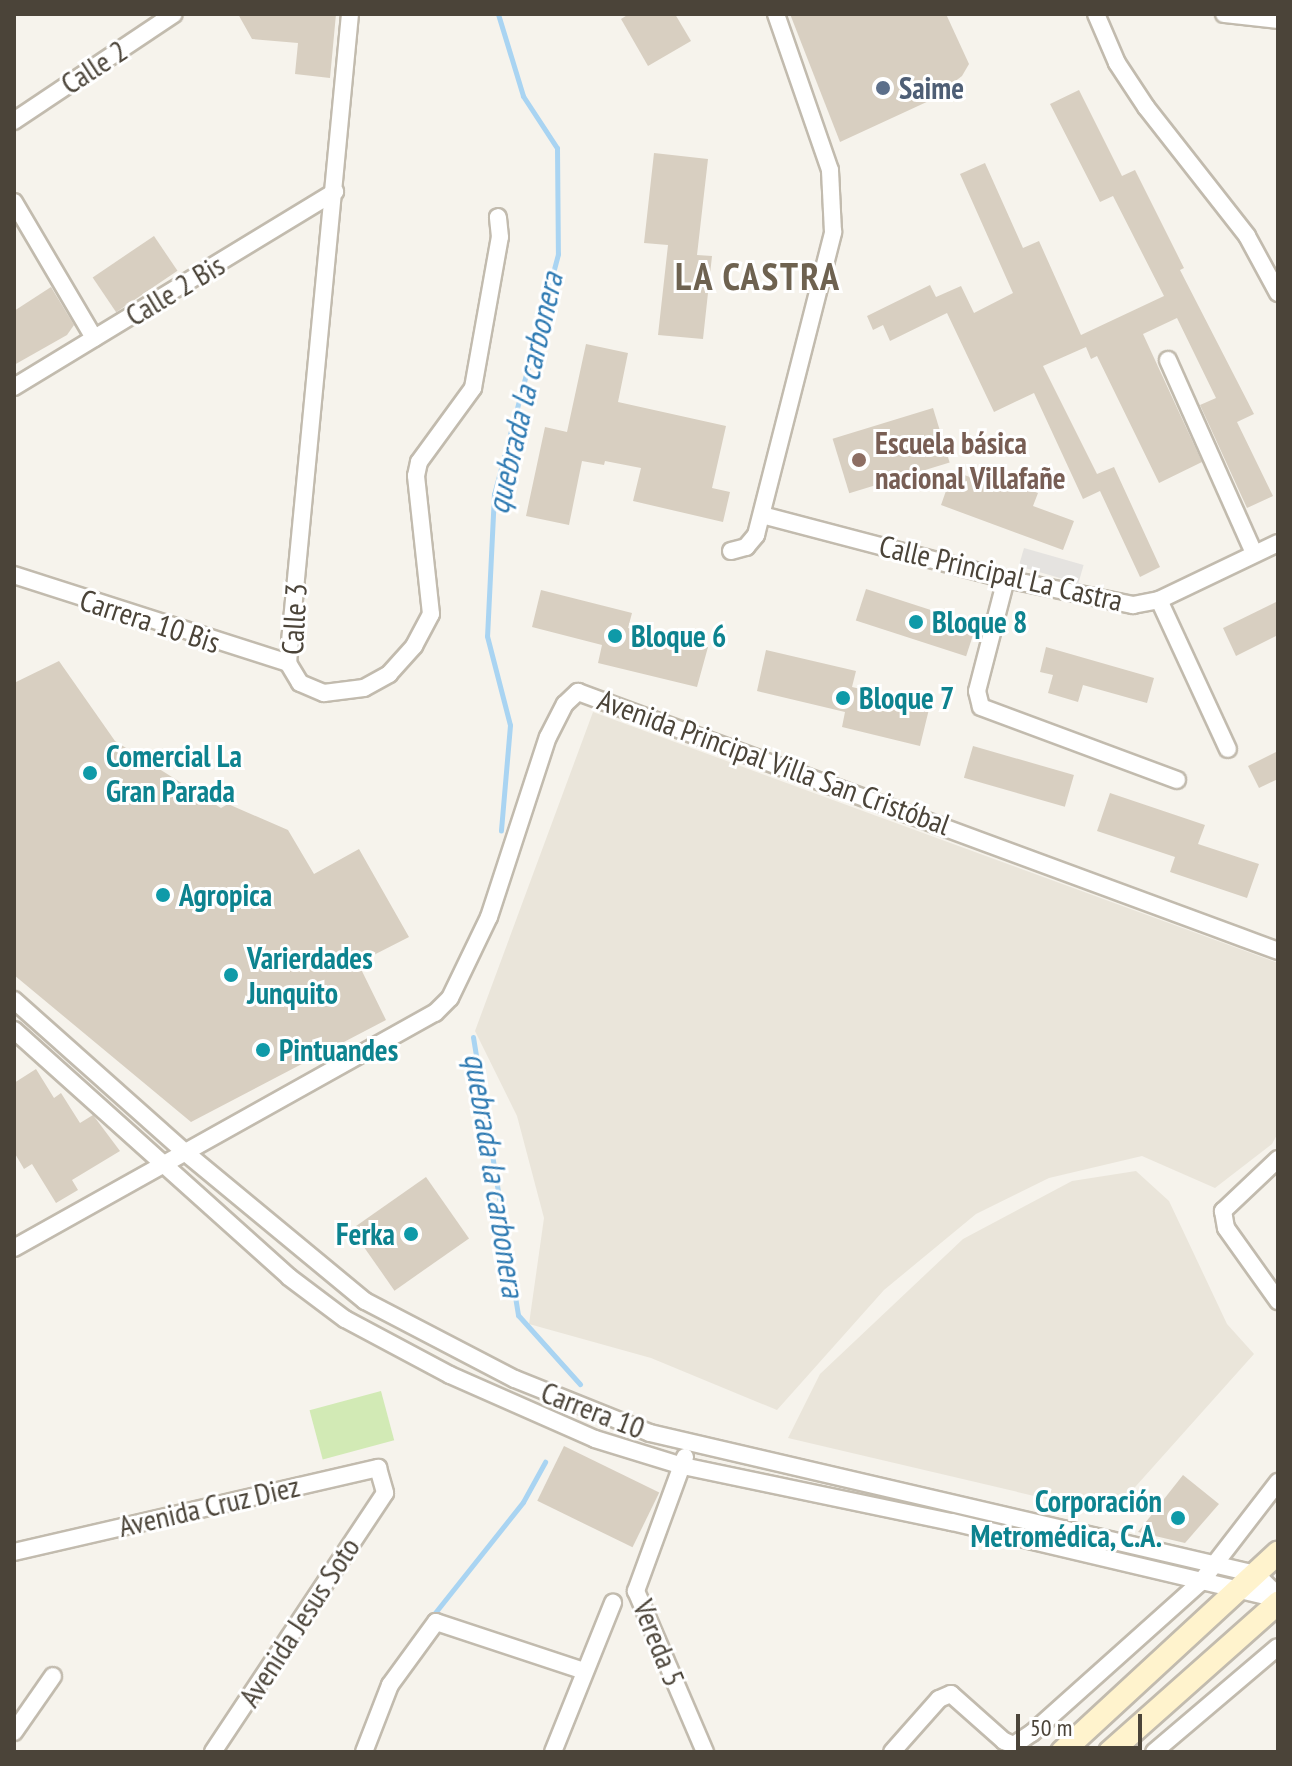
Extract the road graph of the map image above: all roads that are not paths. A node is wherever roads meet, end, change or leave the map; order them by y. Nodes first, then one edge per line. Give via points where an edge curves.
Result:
1 (174, 14) edge
2 (350, 14) edge
3 (776, 14) edge
4 (1096, 14) edge
5 (1224, 14) edge
6 (1278, 20) edge
7 (14, 121) edge
8 (335, 192) junction
9 (14, 202) edge
10 (498, 217) dead end
11 (1278, 293) edge
12 (94, 338) junction
13 (1168, 360) dead end
14 (14, 387) edge
15 (762, 515) junction
16 (1278, 543) edge
17 (731, 551) dead end
18 (1254, 553) junction
19 (14, 575) edge
20 (1006, 579) junction
21 (1159, 600) junction
22 (288, 663) junction
23 (1228, 749) dead end
24 (1177, 780) dead end
25 (1278, 951) edge
26 (14, 1000) edge
27 (14, 1030) edge
28 (186, 1153) junction
29 (1278, 1159) edge
30 (164, 1165) junction
31 (14, 1248) edge
32 (1278, 1301) edge
33 (688, 1442) junction
34 (683, 1466) junction
35 (1278, 1482) edge
36 (385, 1493) joint
37 (14, 1552) edge
38 (1278, 1553) edge
39 (1216, 1563) junction
40 (1256, 1574) junction
41 (1200, 1583) junction
42 (1236, 1592) junction
43 (1278, 1599) edge
44 (613, 1603) dead end
45 (1278, 1647) edge
46 (584, 1671) junction
47 (53, 1676) dead end
48 (14, 1732) edge
49 (213, 1752) edge
50 (364, 1752) edge
51 (553, 1752) edge
52 (705, 1752) edge
53 (892, 1752) edge
54 (1062, 1752) edge
55 (1110, 1752) edge
56 (1154, 1752) edge

1 - 7 street, Calle 2
2 - 8 street, Calle 3
3 - 15 street via 807,94 834,197 820,294
4 - 11 street via 1117,63 1247,236
5 - 6 street
8 - 12 street, Calle 2 Bis
8 - 22 street, Calle 3
9 - 12 street
10 - 22 street, Calle 3 via 500,237 473,388 419,462 416,476 431,614 402,662 364,688 324,693 300,683
12 - 14 street, Calle 2 Bis
13 - 18 street
15 - 17 street via 746,547
15 - 20 street, Calle Principal La Castra
16 - 18 street, Calle Principal La Castra
18 - 21 street, Calle Principal La Castra
19 - 22 street, Carrera 10 Bis
20 - 21 street, Calle Principal La Castra via 1133,605
20 - 24 street via 977,691 981,707
21 - 23 street
25 - 28 street, Avenida Principal Villa San Cristóbal via 578,692 565,704 548,737 489,917 450,998 423,1022
26 - 28 street, Carrera 10
27 - 30 street, Carrera 10
28 - 30 street, Avenida Principal Villa San Cristóbal
28 - 33 street, Carrera 10 via 365,1301 553,1396 604,1418
29 - 32 street via 1223,1211 1226,1228
30 - 31 street, Avenida Principal Villa San Cristóbal
30 - 34 street, Carrera 10 via 289,1277 345,1319 450,1375 595,1439
33 - 34 street, Vereda 5
33 - 39 street, Carrera 10
34 - 41 street, Carrera 10 via 952,1522
34 - 52 street, Vereda 5 via 636,1591
35 - 39 street
36 - 37 street, Avenida Cruz Diez via 378,1468 367,1468
36 - 49 street, Avenida Jesus Soto
38 - 40 main road
39 - 40 street, Carrera 10
39 - 41 street
40 - 42 main road
40 - 43 street, Carrera 10
41 - 42 street, Carrera 10
41 - 53 street via 1014,1745 951,1694 939,1699
42 - 43 street, Carrera 10
42 - 54 main road
43 - 55 main road
44 - 46 street
45 - 56 street
46 - 50 street via 436,1622 425,1630 390,1685
46 - 51 street
47 - 48 street

